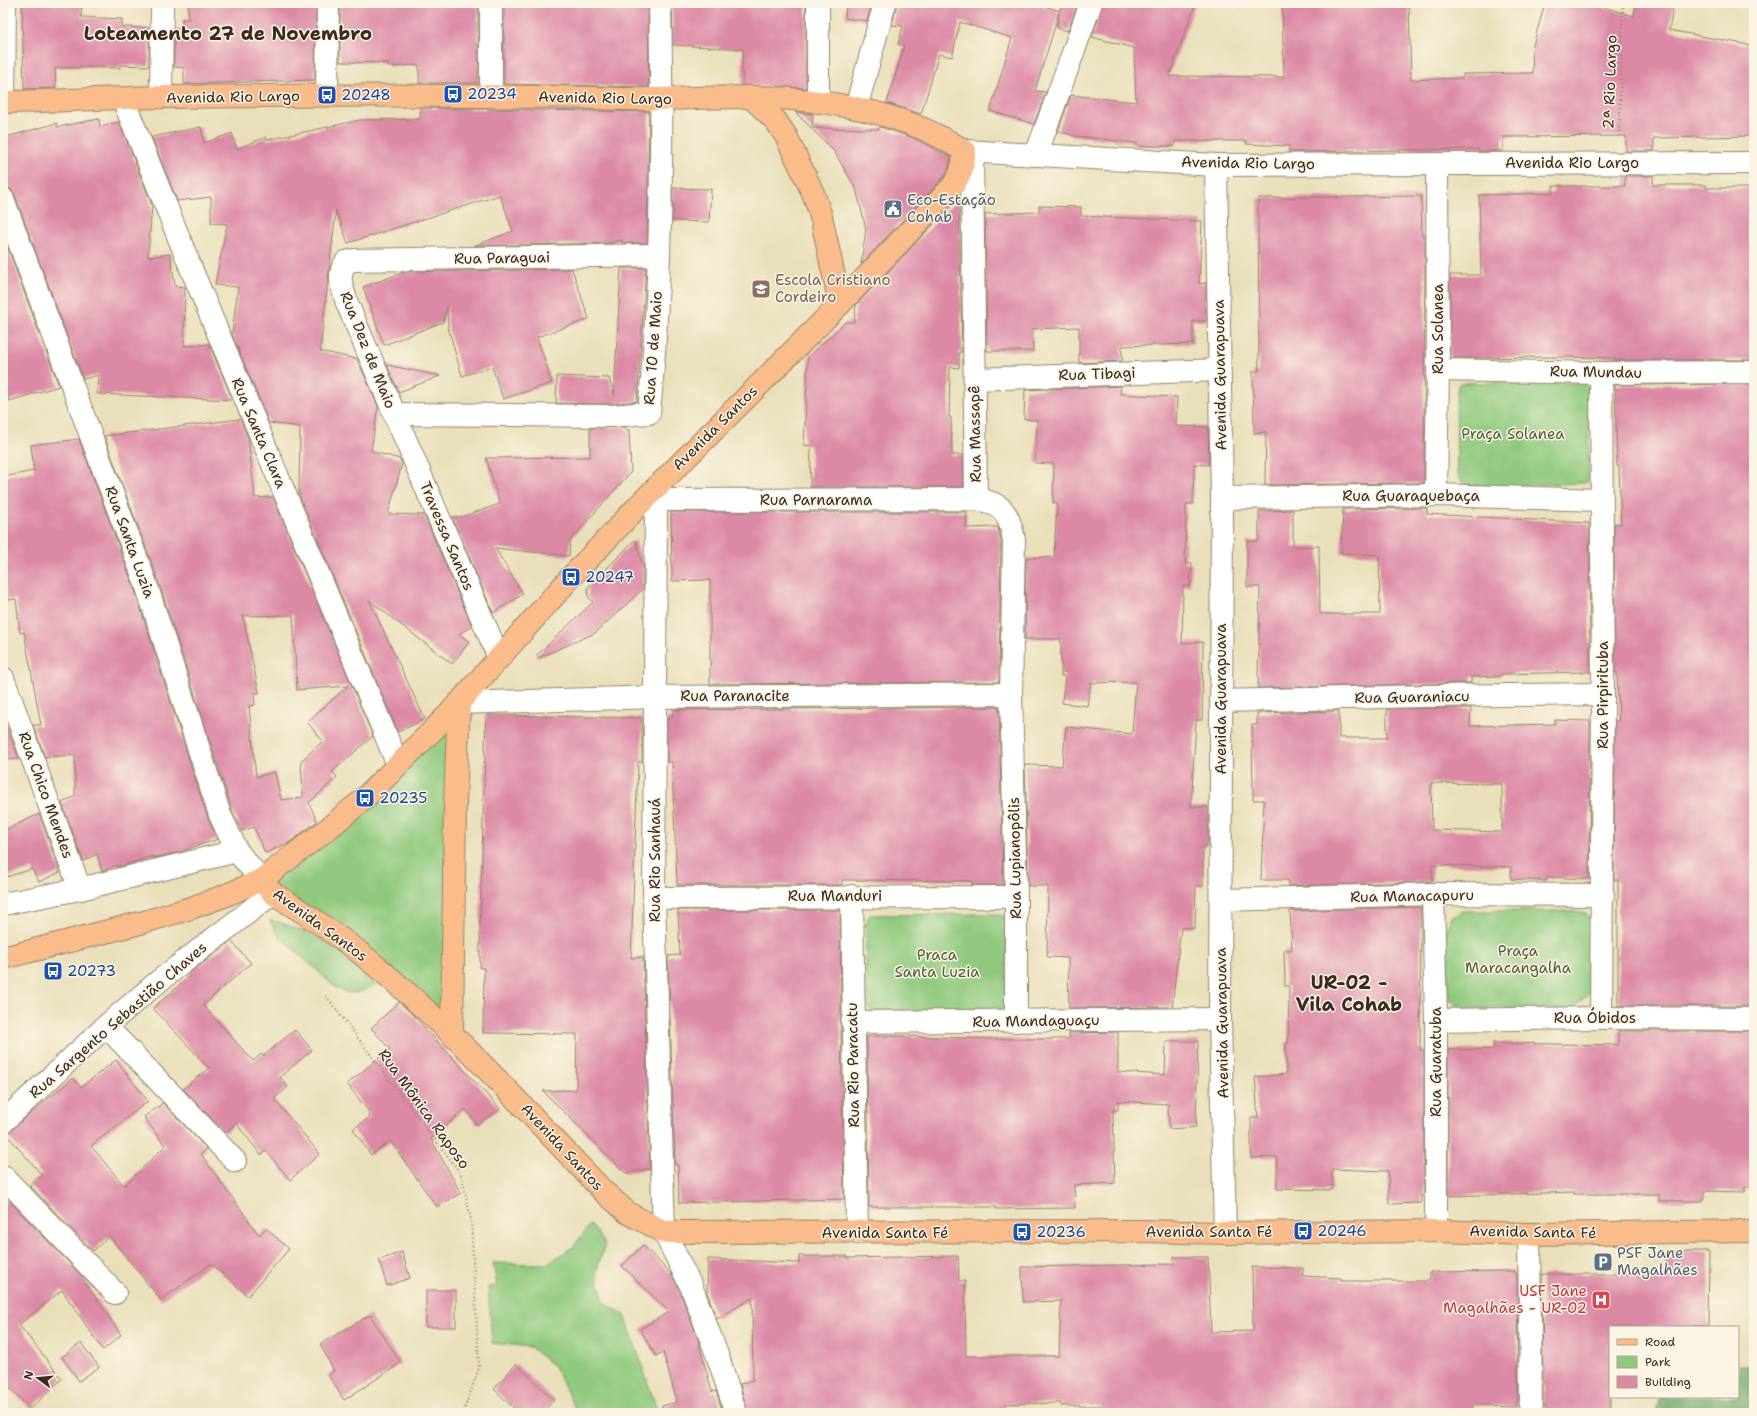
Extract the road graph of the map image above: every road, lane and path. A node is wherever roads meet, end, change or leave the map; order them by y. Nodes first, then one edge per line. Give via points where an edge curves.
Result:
1 (5, 3) edge
2 (162, 3) edge
3 (328, 3) edge
4 (492, 3) edge
5 (660, 3) edge
6 (818, 3) edge
7 (885, 3) edge
8 (1091, 3) edge
9 (1623, 3) edge
10 (327, 95) junction
11 (491, 95) junction
12 (161, 97) junction
13 (751, 97) junction
14 (123, 99) junction
15 (662, 100) junction
16 (4, 102) edge
17 (818, 102) junction
18 (856, 108) junction
19 (969, 152) junction
20 (1036, 155) junction
21 (1618, 162) junction
22 (1754, 163) edge
23 (1437, 164) junction
24 (1216, 165) junction
25 (3, 199) edge
26 (659, 255) junction
27 (346, 262) joint
28 (840, 304) junction
29 (1220, 370) junction
30 (1438, 370) junction
31 (1754, 372) edge
32 (1601, 373) junction
33 (975, 379) junction
34 (395, 414) junction
35 (1436, 495) junction
36 (1222, 498) junction
37 (976, 499) junction
38 (1600, 500) junction
39 (650, 501) junction
40 (499, 658) junction
41 (3, 678) edge
42 (1011, 694) junction
43 (1603, 694) junction
44 (656, 697) junction
45 (1221, 701) junction
46 (459, 703) junction
47 (398, 765) junction
48 (237, 851) junction
49 (267, 886) junction
50 (80, 889) junction
51 (1432, 894) junction
52 (1603, 895) junction
53 (852, 896) junction
54 (1016, 897) junction
55 (654, 898) junction
56 (1221, 900) junction
57 (3, 904) edge
58 (3, 958) edge
59 (326, 996) dead end
60 (1601, 1018) junction
61 (1220, 1019) junction
62 (1754, 1019) edge
63 (1436, 1020) junction
64 (852, 1022) junction
65 (1016, 1022) junction
66 (106, 1026) junction
67 (452, 1033) junction
68 (3, 1122) edge
69 (235, 1161) dead end
70 (3, 1176) edge
71 (1436, 1231) junction
72 (1754, 1231) edge
73 (664, 1232) junction
74 (857, 1233) junction
75 (1225, 1233) junction
76 (1529, 1234) junction
77 (115, 1293) dead end
78 (463, 1413) edge
79 (736, 1413) edge
80 (1530, 1413) edge

1 - 16 street
2 - 12 street
3 - 10 street
4 - 11 street
5 - 15 street, Rua 10 de Maio
6 - 17 street
7 - 18 street
8 - 20 street
9 - 21 path, 2ª Rio Largo
10 - 11 main road, Avenida Rio Largo
10 - 12 main road, Avenida Rio Largo
11 - 15 main road, Avenida Rio Largo
12 - 14 main road, Avenida Rio Largo
13 - 15 main road, Avenida Rio Largo
13 - 17 main road, Avenida Rio Largo
13 - 28 main road via 776,121 786,136 813,193 821,216
14 - 16 main road, Avenida Rio Largo
14 - 47 street, Rua Santa Clara via 193,274
15 - 26 street, Rua 10 de Maio
17 - 18 main road, Avenida Rio Largo
18 - 19 main road, Avenida Rio Largo via 927,130
19 - 20 street, Avenida Rio Largo
19 - 28 main road, Avenida Santos via 953,186
19 - 33 street, Rua Massapê
20 - 24 street, Avenida Rio Largo
21 - 22 street, Avenida Rio Largo
21 - 23 street, Avenida Rio Largo
23 - 24 street, Avenida Rio Largo
23 - 30 street, Rua Solanea
24 - 29 street, Avenida Guarapuava
25 - 48 street, Rua Santa Luzia via 146,584 220,816
26 - 27 street, Rua Paraguai
26 - 34 street, Rua 10 de Maio via 649,413 610,416
27 - 34 street, Rua Dez de Maio via 340,276 347,303
28 - 39 main road, Avenida Santos
29 - 33 street, Rua Tibagi
29 - 36 street, Avenida Guarapuava
30 - 32 street, Rua Mundau
30 - 35 street, Rua Solanea
31 - 32 street, Rua Mundau
32 - 38 street, Rua Pirpirituba
33 - 37 street, Rua Massapê
34 - 40 street, Travessa Santos
35 - 36 street, Rua Guaraquebaça
35 - 38 street, Rua Guaraquebaça
36 - 45 street, Avenida Guarapuava
37 - 39 street, Rua Parnarama
37 - 42 street, Rua Massapê via 992,502 1002,509 1009,521 1014,540
38 - 43 street, Rua Pirpirituba
39 - 40 main road, Avenida Santos
39 - 44 street, Rua Rio Sanhauá
40 - 46 main road, Avenida Santos
41 - 50 street, Rua Chico Mendes
42 - 44 street, Rua Paranacite
42 - 54 street, Rua Lupianopôlis
43 - 45 street, Rua Guaraniacu
43 - 52 street, Rua Pirpirituba
44 - 46 street, Rua Paranacite
44 - 55 street, Rua Rio Sanhauá
45 - 56 street, Avenida Guarapuava
46 - 47 main road, Avenida Santos
46 - 67 main road
47 - 49 main road, Avenida Santos
48 - 49 street, Rua Santa Luzia
48 - 50 street
49 - 58 main road
49 - 66 street, Rua Sargento Sebastião Chaves via 194,953
49 - 67 main road, Avenida Santos via 360,952
50 - 57 street
51 - 52 street, Rua Manacapuru
51 - 56 street, Rua Manacapuru
51 - 63 street, Rua Guaratuba
52 - 60 street, Rua Pirpirituba
53 - 54 street, Rua Manduri
53 - 55 street, Rua Manduri
53 - 64 street, Rua Rio Paracatu
54 - 65 street, Rua Lupianopôlis
55 - 73 street, Rua Rio Sanhauá
56 - 61 street, Avenida Guarapuava
59 - 78 path, Rua Mônica Raposo via 461,1174 471,1219 479,1368
60 - 62 street, Rua Óbidos
60 - 63 street, Rua Óbidos
61 - 65 street, Rua Mandaguaçu
61 - 75 street, Avenida Guarapuava
63 - 71 street, Rua Guaratuba
64 - 65 street, Rua Mandaguaçu
64 - 74 street, Rua Rio Paracatu
66 - 68 street, Rua Sargento Sebastião Chaves
66 - 69 street
67 - 73 main road, Avenida Santos via 603,1191 628,1213
70 - 77 street
71 - 75 main road, Avenida Santa Fé
71 - 76 main road, Avenida Santa Fé
72 - 76 main road, Avenida Santa Fé
73 - 74 main road, Avenida Santa Fé
73 - 79 street via 691,1286
74 - 75 main road, Avenida Santa Fé
76 - 80 street

